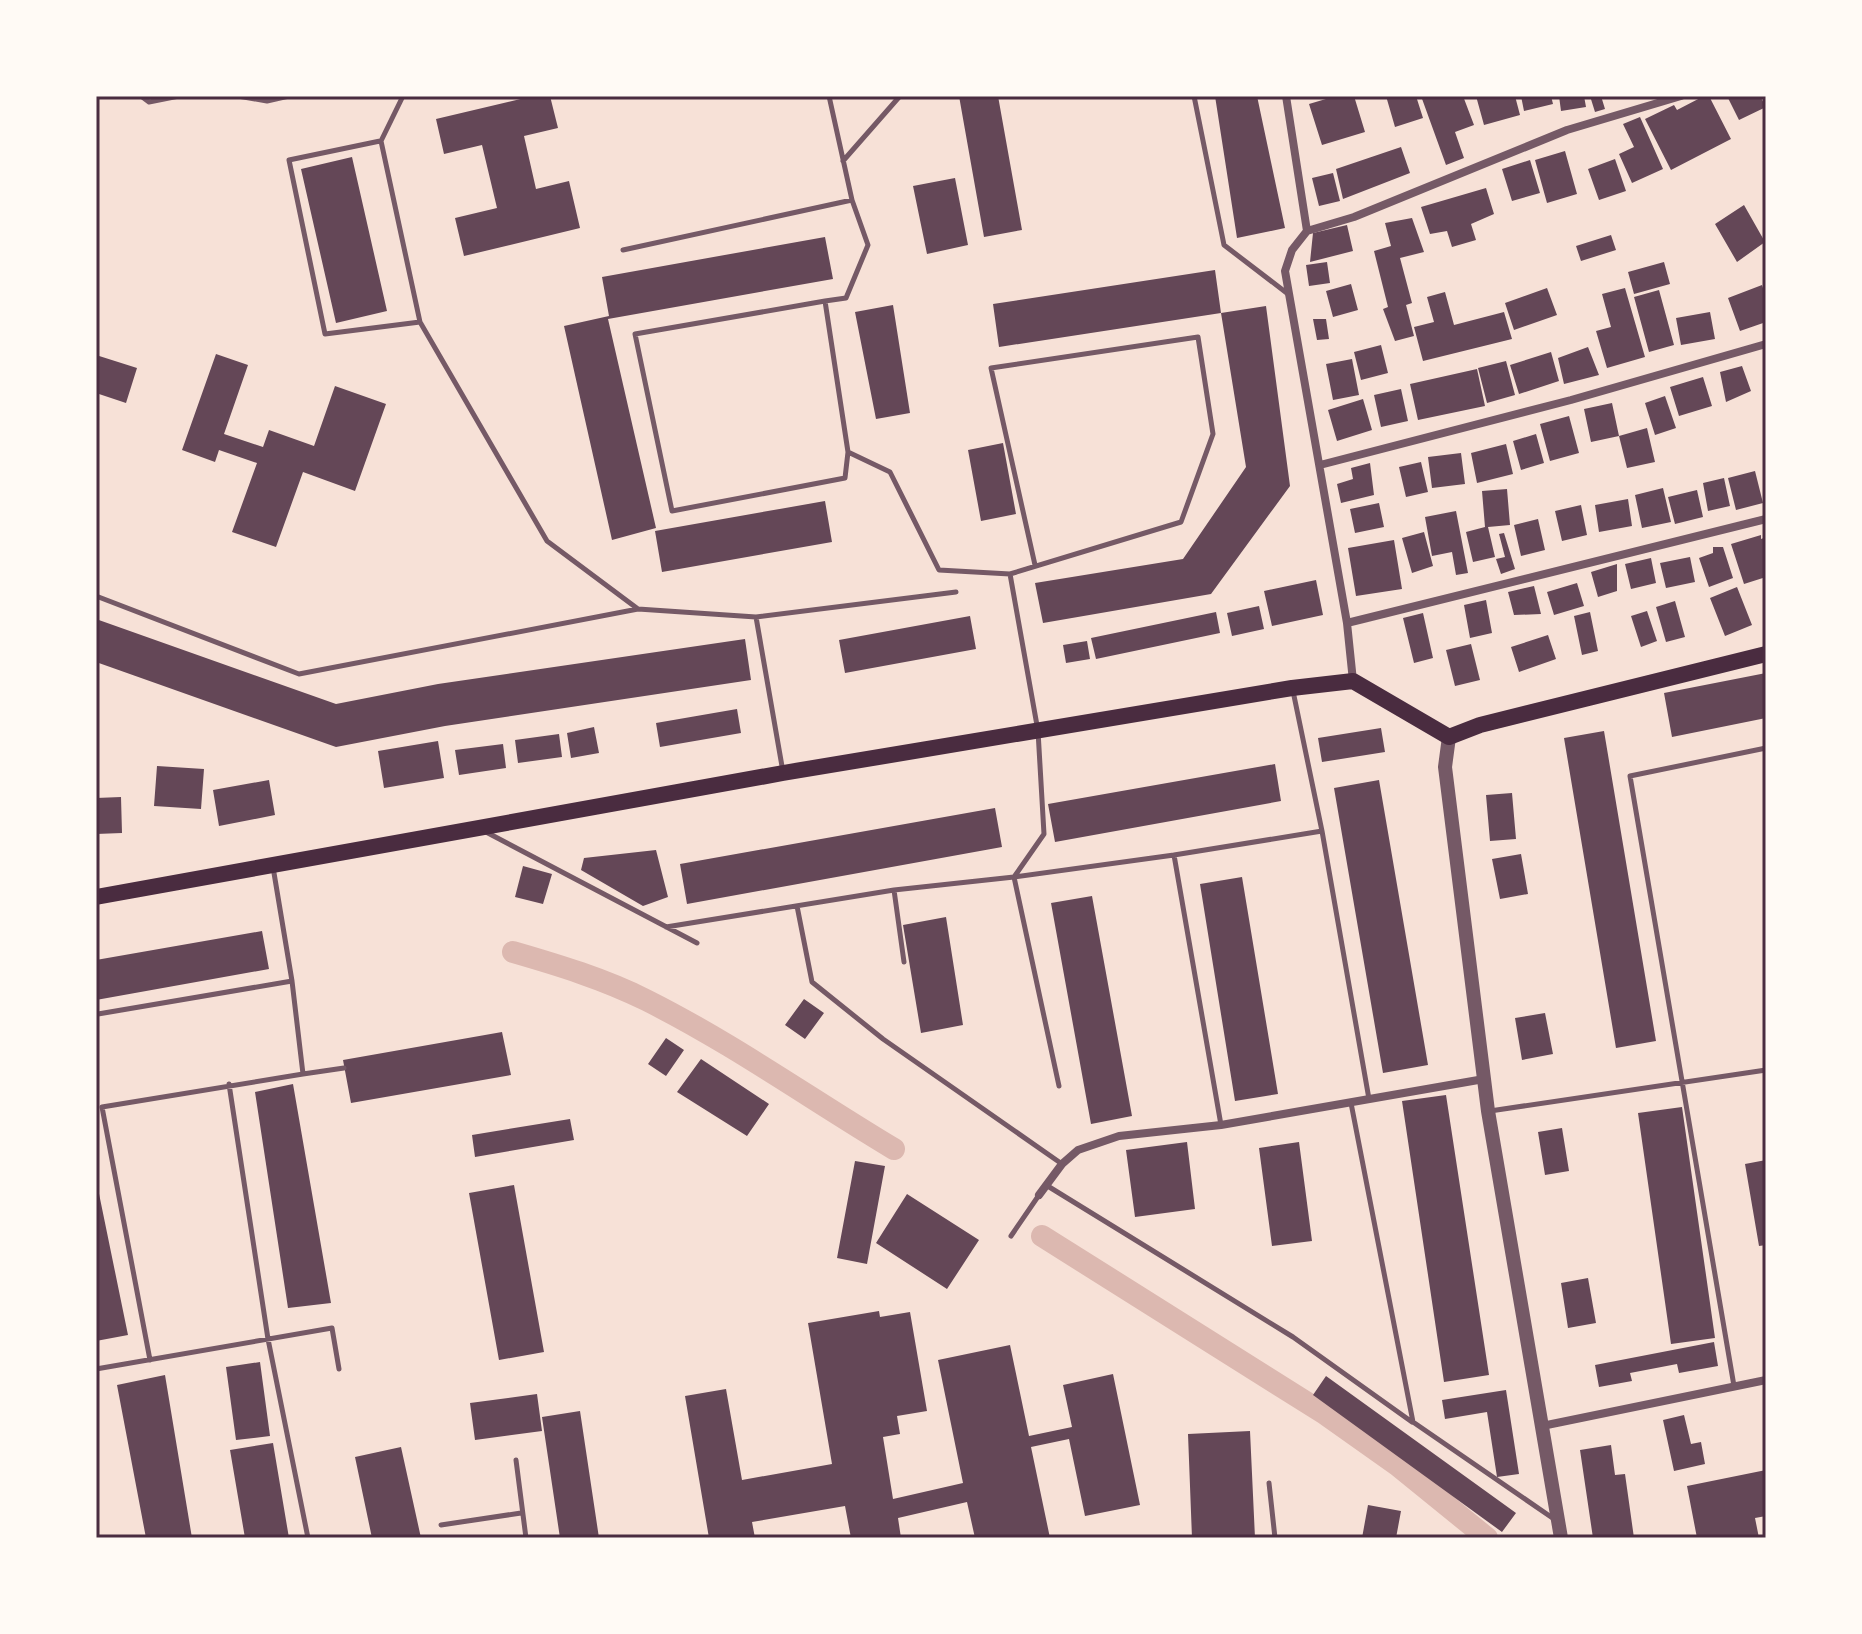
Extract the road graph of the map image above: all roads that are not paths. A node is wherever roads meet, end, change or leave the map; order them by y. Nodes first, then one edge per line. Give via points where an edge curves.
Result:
1 (141, 96) edge
2 (179, 96) edge
3 (238, 96) edge
4 (289, 96) edge
5 (403, 96) edge
6 (829, 96) edge
7 (900, 96) edge
8 (1194, 96) edge
9 (1286, 96) edge
10 (1681, 96) edge
11 (381, 141) junction
12 (843, 162) junction
13 (852, 200) junction
14 (1307, 231) junction
15 (623, 250) dead end
16 (1289, 294) junction
17 (825, 301) junction
18 (420, 322) junction
19 (1766, 344) edge
20 (848, 452) junction
21 (1320, 465) junction
22 (1766, 519) edge
23 (1035, 565) junction
24 (1010, 574) junction
25 (956, 592) dead end
26 (96, 596) edge
27 (638, 609) junction
28 (756, 617) junction
29 (1347, 623) junction
30 (1766, 654) edge
31 (1353, 681) junction
32 (1292, 688) junction
33 (1038, 731) junction
34 (1449, 737) junction
35 (1766, 748) edge
36 (783, 773) junction
37 (478, 828) junction
38 (1322, 831) junction
39 (1174, 855) junction
40 (272, 865) junction
41 (1014, 877) junction
42 (894, 890) junction
43 (96, 897) edge
44 (797, 906) junction
45 (666, 927) junction
46 (697, 943) dead end
47 (904, 962) dead end
48 (292, 981) junction
49 (98, 1014) dead end
50 (344, 1068) dead end
51 (1766, 1070) edge
52 (303, 1074) junction
53 (1485, 1079) junction
54 (1682, 1082) junction
55 (229, 1084) junction
56 (1059, 1086) dead end
57 (1369, 1099) junction
58 (1351, 1103) junction
59 (99, 1108) edge
60 (1488, 1111) junction
61 (1221, 1125) junction
62 (1062, 1164) junction
63 (1046, 1185) junction
64 (1039, 1195) joint
65 (1011, 1236) dead end
66 (268, 1339) junction
67 (150, 1360) junction
68 (96, 1369) edge
69 (339, 1369) dead end
70 (1766, 1380) edge
71 (1734, 1387) junction
72 (1413, 1422) junction
73 (1542, 1426) junction
74 (516, 1460) dead end
75 (1269, 1483) dead end
76 (521, 1513) junction
77 (1558, 1522) junction
78 (441, 1525) dead end
79 (308, 1538) edge
80 (526, 1538) edge
81 (1275, 1538) edge
82 (1561, 1538) edge

1 - 2 lane via 149,102
3 - 4 lane via 267,101
5 - 11 lane
6 - 12 lane
7 - 12 lane
8 - 16 lane via 1224,245
9 - 14 street
10 - 14 street via 1567,130
11 - 18 lane
11 - 18 lane via 289,160 325,334
12 - 13 lane
13 - 15 lane
13 - 17 lane via 868,245 846,298
14 - 16 street via 1285,271
16 - 21 street
17 - 20 lane
17 - 20 lane via 635,334 672,511 845,478
18 - 27 lane via 547,541
19 - 21 street
20 - 24 lane via 890,472 939,570
21 - 29 street
22 - 29 street
23 - 23 lane via 1181,522 1213,434 1198,337 991,368
23 - 24 lane
24 - 33 lane
25 - 28 lane
26 - 27 lane via 299,674
27 - 28 lane
28 - 36 lane
29 - 31 street
30 - 34 main road
31 - 32 main road
31 - 34 main road
32 - 33 main road
32 - 38 lane
33 - 36 main road
33 - 41 lane via 1044,834
34 - 53 street via 1445,767
35 - 54 lane via 1630,776
36 - 37 main road
37 - 40 main road
37 - 45 lane
38 - 39 lane
38 - 57 lane
39 - 41 lane
39 - 61 lane
40 - 43 main road
40 - 48 lane
41 - 42 lane
41 - 56 lane
42 - 44 lane
42 - 47 lane
44 - 45 lane
44 - 62 lane via 812,982 883,1039
45 - 46 lane
48 - 49 lane
48 - 52 lane
50 - 52 lane
51 - 54 lane
52 - 55 lane
53 - 57 street
53 - 60 street
54 - 60 lane
54 - 71 lane
55 - 59 lane
55 - 66 lane
57 - 58 street
58 - 61 street
58 - 72 lane
59 - 67 lane
60 - 73 street
61 - 62 street via 1119,1136 1078,1150
62 - 63 street
63 - 64 street
63 - 72 lane via 1293,1337
64 - 65 lane
66 - 67 lane
66 - 69 lane via 332,1328
66 - 79 lane
67 - 68 lane
70 - 71 street
71 - 73 street
72 - 77 lane
73 - 77 street
74 - 76 lane
75 - 81 lane
76 - 78 lane
76 - 80 lane
77 - 82 street

